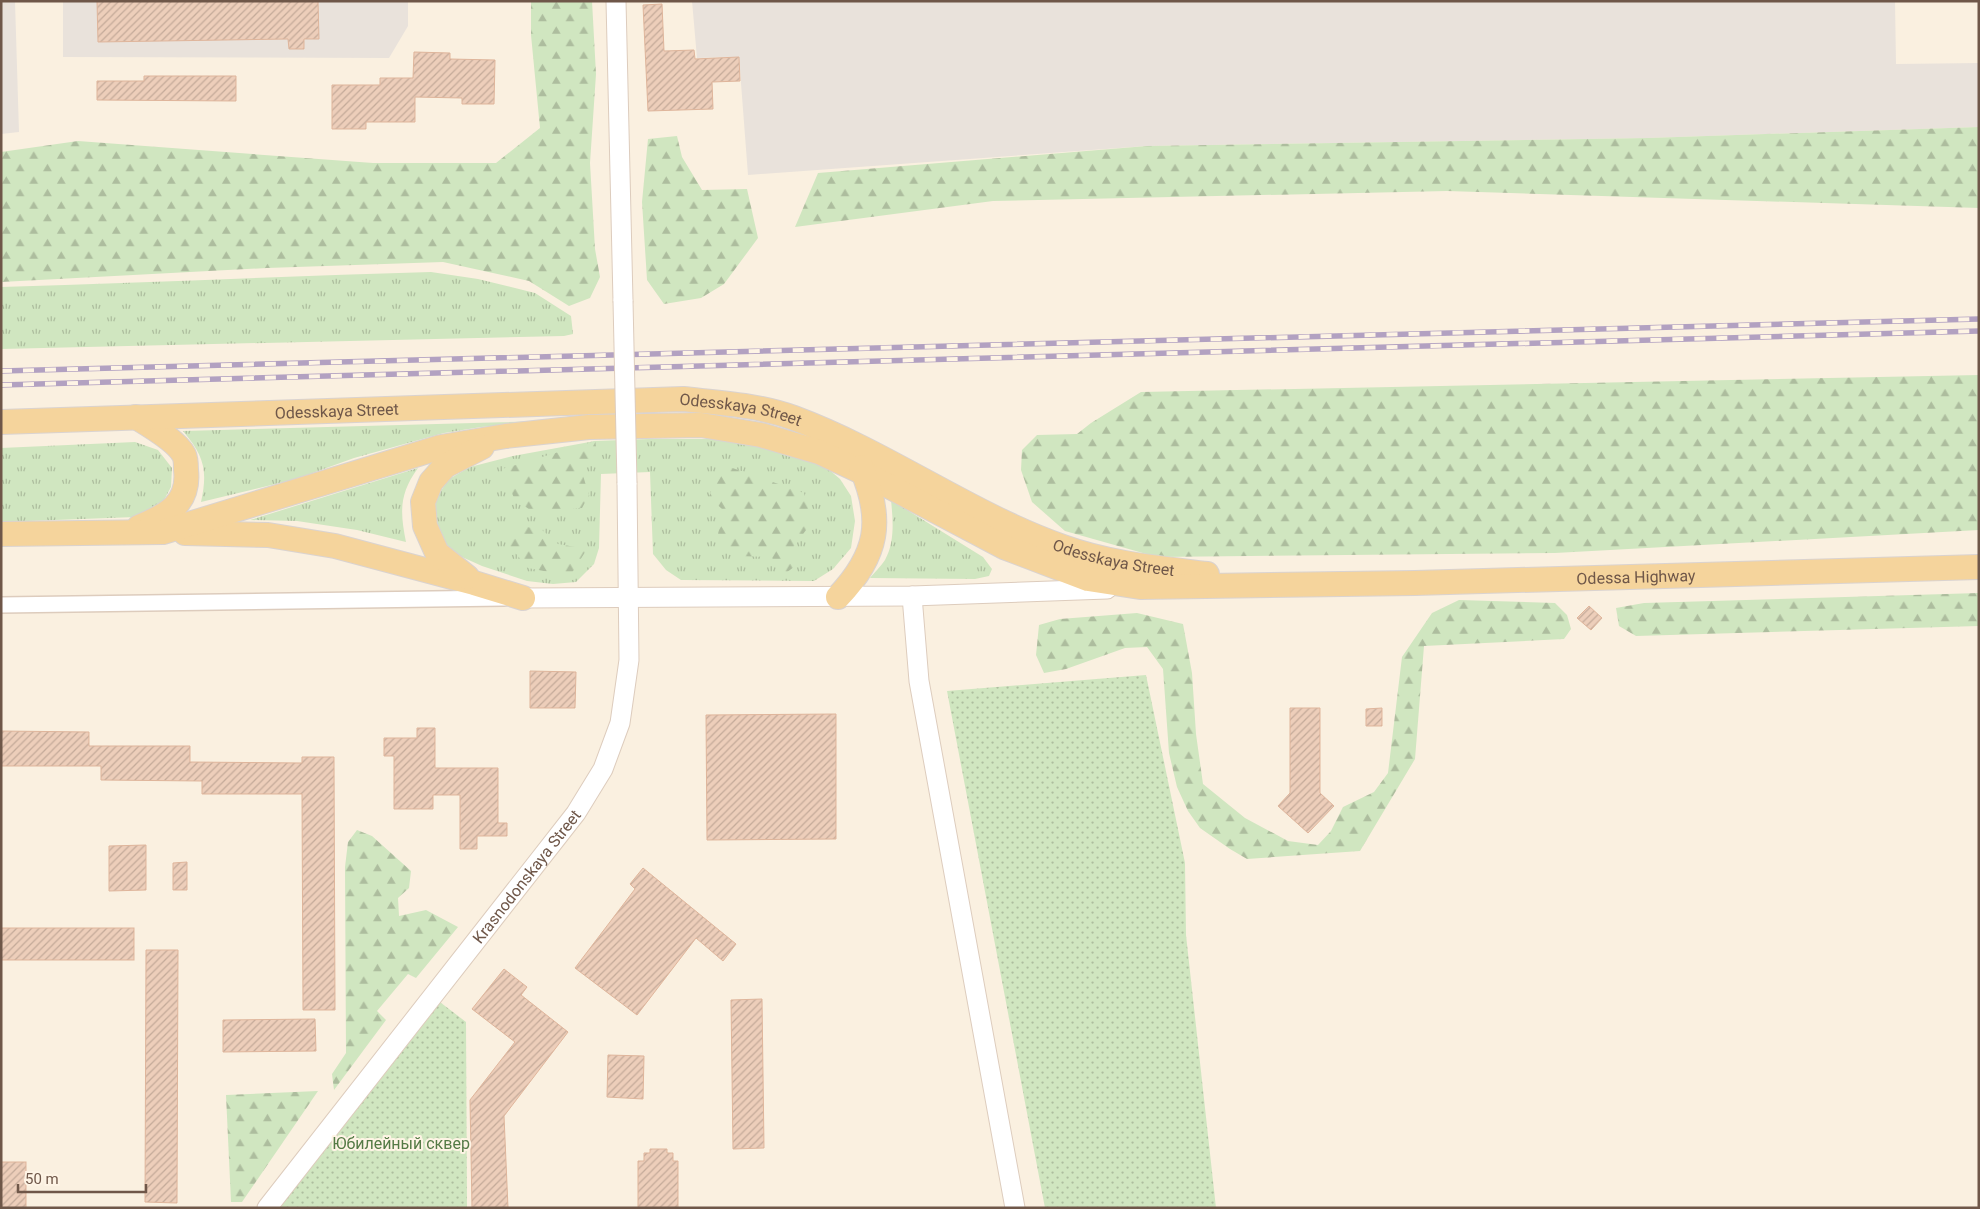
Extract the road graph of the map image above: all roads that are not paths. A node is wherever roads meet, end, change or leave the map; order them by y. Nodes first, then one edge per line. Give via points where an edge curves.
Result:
1 (616, 1) edge
2 (136, 417) junction
3 (1, 422) edge
4 (506, 436) junction
5 (851, 442) junction
6 (864, 473) junction
7 (163, 532) junction
8 (126, 533) junction
9 (1, 534) edge
10 (1979, 567) edge
11 (474, 583) junction
12 (1294, 584) junction
13 (1140, 588) junction
14 (912, 596) junction
15 (838, 597) junction
16 (523, 598) junction
17 (630, 598) junction
18 (1, 605) edge
19 (267, 1208) edge
20 (1014, 1208) edge

1 - 17 street, Krasnodonskaya Street, bridge
2 - 3 main road, Odesskaya Street
2 - 5 main road, Odesskaya Street via 683,399 745,405 793,417
2 - 8 main road via 164,434 184,455 188,481 178,503 164,517
4 - 6 main road, Odesskaya Street via 589,427 701,426 761,435 811,450
4 - 7 main road, Odesskaya Street via 441,447
4 - 11 main road via 445,466 431,482 424,502 425,526 437,553
5 - 6 main road
5 - 12 main road, Odesskaya Street via 1006,523 1063,548 1123,564
6 - 13 main road, Odesskaya Street via 1004,547 1088,579
6 - 15 main road via 872,496 874,535 863,565
7 - 8 main road, Odesskaya Street
7 - 11 main road via 277,536 335,546
8 - 9 main road, Odesskaya Street
10 - 12 main road, Odessa Highway
11 - 16 main road
12 - 13 main road, Odesskaya Street
13 - 14 street, Odesskaya Street
14 - 15 street, Odesskaya Street
14 - 20 street via 919,681
15 - 17 street, Odesskaya Street
16 - 17 street, Odesskaya Street
16 - 18 street
17 - 19 street, Krasnodonskaya Street via 629,660 620,723 603,769 576,813

